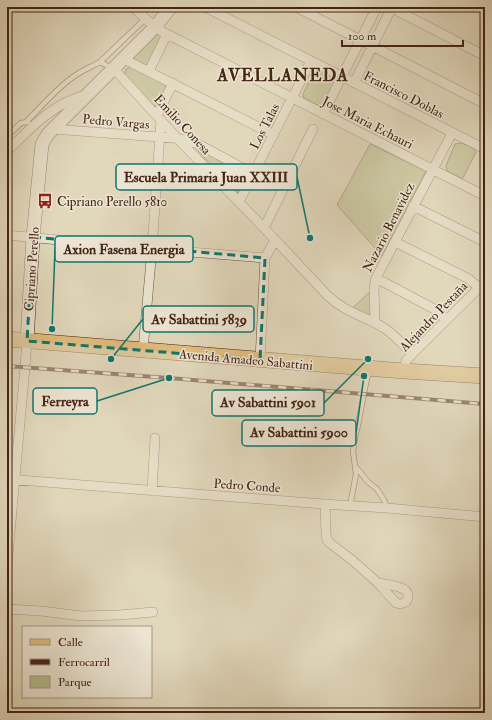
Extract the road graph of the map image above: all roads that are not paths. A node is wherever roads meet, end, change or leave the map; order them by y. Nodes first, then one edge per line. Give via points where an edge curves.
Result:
1 (133, 7) edge
2 (171, 7) edge
3 (205, 7) edge
4 (296, 7) edge
5 (377, 7) edge
6 (391, 7) edge
7 (482, 7) edge
8 (485, 8) edge
9 (150, 23) junction
10 (167, 34) junction
11 (361, 39) junction
12 (373, 45) junction
13 (485, 56) edge
14 (124, 58) junction
15 (311, 61) junction
16 (100, 62) junction
17 (114, 69) junction
18 (149, 71) junction
19 (342, 77) junction
20 (354, 82) junction
21 (173, 83) junction
22 (88, 94) junction
23 (293, 98) junction
24 (485, 104) edge
25 (323, 114) junction
26 (159, 118) junction
27 (26, 122) junction
28 (37, 122) junction
29 (53, 129) junction
30 (313, 129) dead end
31 (452, 133) junction
32 (274, 135) junction
33 (7, 136) edge
34 (159, 138) junction
35 (177, 138) junction
36 (484, 145) edge
37 (7, 151) edge
38 (432, 169) junction
39 (254, 174) junction
40 (485, 196) edge
41 (239, 202) junction
42 (413, 206) junction
43 (264, 228) junction
44 (7, 235) edge
45 (33, 237) junction
46 (275, 240) junction
47 (395, 242) junction
48 (485, 242) edge
49 (152, 249) junction
50 (265, 258) junction
51 (376, 278) junction
52 (482, 285) edge
53 (446, 320) junction
54 (375, 323) junction
55 (7, 340) edge
56 (27, 341) junction
57 (143, 350) junction
58 (412, 354) junction
59 (260, 360) junction
60 (370, 368) junction
61 (404, 371) junction
62 (485, 376) edge
63 (155, 438) dead end
64 (355, 467) junction
65 (11, 480) edge
66 (152, 491) junction
67 (325, 504) junction
68 (350, 506) junction
69 (386, 508) junction
70 (485, 517) edge
71 (7, 566) edge
72 (378, 583) dead end
73 (7, 609) edge
74 (153, 612) dead end

1 - 9 street, Jose Maria Echauri
2 - 9 main road, Cipriano Perello
3 - 15 street, Francisco Doblas
4 - 11 street
5 - 11 street
6 - 12 street
6 - 13 street
7 - 8 street
9 - 10 street, Jose Maria Echauri
9 - 14 main road, Cipriano Perello
9 - 16 lane
10 - 18 street
10 - 23 street, Jose Maria Echauri
11 - 12 street
11 - 19 street
12 - 20 street
12 - 24 street
14 - 17 main road, Cipriano Perello
14 - 18 street
15 - 19 street, Francisco Doblas
15 - 23 street, Los Talas
16 - 17 lane
16 - 27 lane via 63,85
17 - 22 main road, Cipriano Perello
17 - 26 street, Emilio Conesa
18 - 21 street
19 - 20 street, Francisco Doblas
19 - 25 street
20 - 31 street, Francisco Doblas
21 - 26 street via 160,109
21 - 32 street
22 - 28 street via 62,104
22 - 29 main road, Cipriano Perello
23 - 25 street, Jose Maria Echauri
23 - 32 street, Los Talas
25 - 38 street, Jose Maria Echauri
26 - 34 street
26 - 35 street, Emilio Conesa
27 - 28 lane
27 - 33 lane via 18,125
28 - 37 street
29 - 34 street, Pedro Vargas
29 - 45 main road, Cipriano Perello via 42,144
30 - 43 street
31 - 36 street, Francisco Doblas
31 - 38 street, Nazario Benavidez
32 - 39 street, Los Talas
34 - 35 street, Pedro Vargas
34 - 49 street
35 - 39 street, Pedro Vargas via 198,144
35 - 41 street, Emilio Conesa
38 - 40 street, Jose Maria Echauri
38 - 42 street, Nazario Benavidez
39 - 41 street, Los Talas
41 - 43 street, Emilio Conesa
42 - 47 street, Nazario Benavidez
42 - 48 street
43 - 46 street, Emilio Conesa
44 - 45 street
45 - 49 street
45 - 56 main road, Cipriano Perello
46 - 50 street
46 - 54 street, Emilio Conesa via 335,304
47 - 51 street, Nazario Benavidez
47 - 52 street
49 - 50 street
49 - 57 street
50 - 59 street
51 - 53 street via 438,311
51 - 54 street, Nazario Benavidez
52 - 53 street, Alejandro Pestaña
53 - 58 street, Alejandro Pestaña
54 - 58 street, Emilio Conesa via 395,336
55 - 56 main road, Avenida Amadeo Sabattini
56 - 57 main road, Avenida Amadeo Sabattini
56 - 65 street
57 - 59 main road, Avenida Amadeo Sabattini
58 - 61 street, Alejandro Pestaña via 406,361
59 - 60 main road, Avenida Amadeo Sabattini
60 - 61 main road, Avenida Amadeo Sabattini
60 - 64 lane via 355,437
61 - 62 main road, Avenida Amadeo Sabattini
63 - 66 street
64 - 68 lane
64 - 69 lane via 382,495
65 - 66 street, Pedro Conde
65 - 71 street
66 - 67 street, Pedro Conde
67 - 68 street, Pedro Conde
67 - 72 street via 327,540
68 - 69 street, Pedro Conde
69 - 70 street, Pedro Conde
73 - 74 street via 81,616

